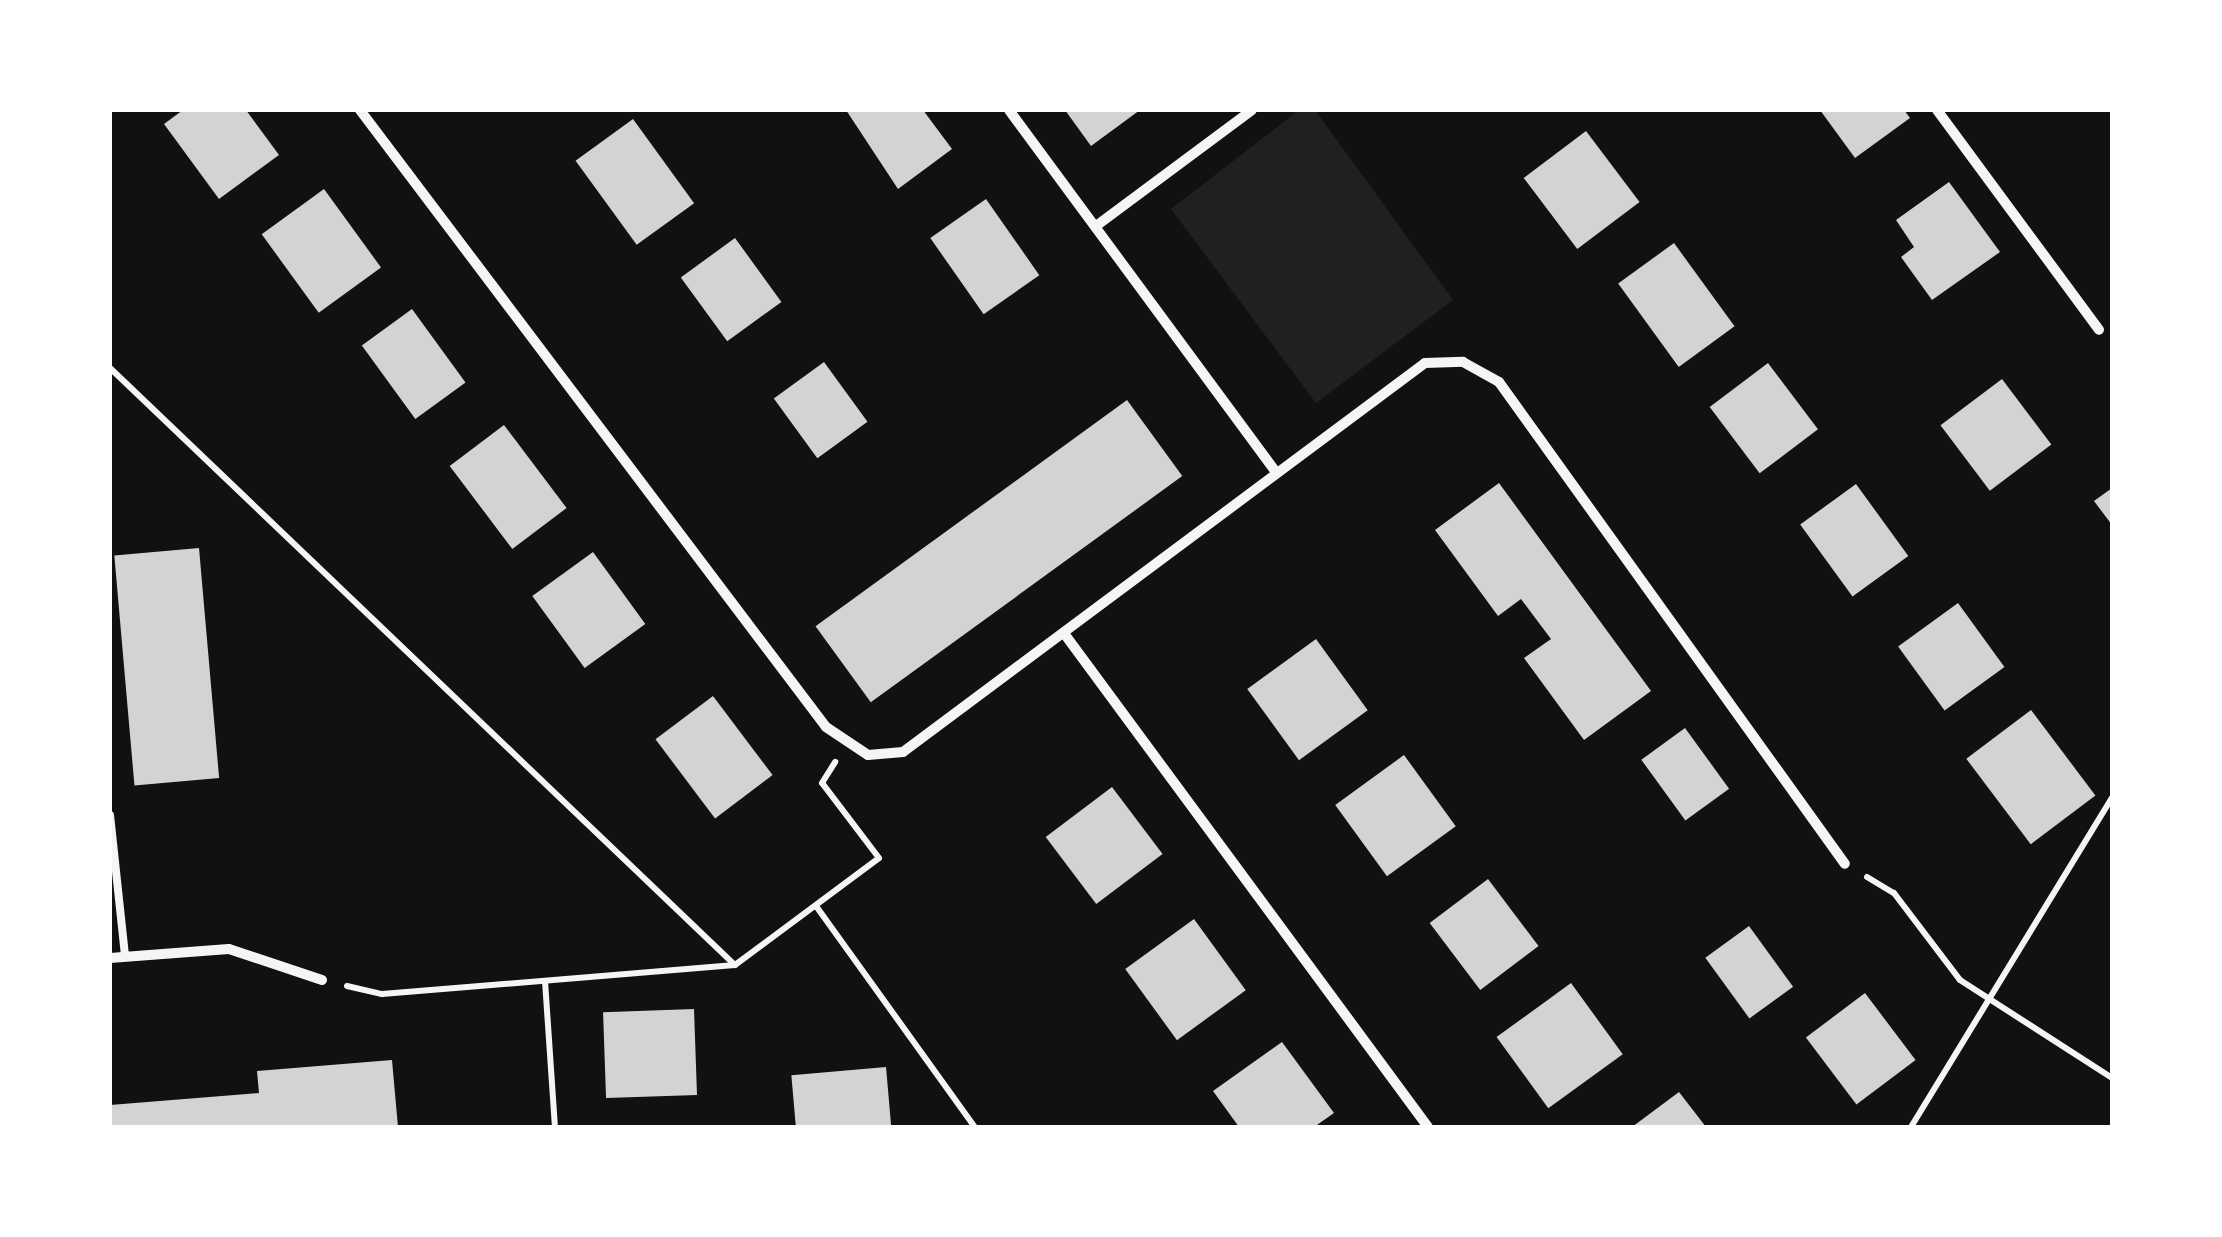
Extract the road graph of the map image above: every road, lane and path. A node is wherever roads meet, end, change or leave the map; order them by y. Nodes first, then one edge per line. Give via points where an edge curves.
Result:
1 (360, 110) edge
2 (1008, 110) edge
3 (1252, 110) edge
4 (1937, 110) edge
5 (1096, 226) junction
6 (2098, 330) dead end
7 (110, 368) edge
8 (1276, 472) junction
9 (1066, 636) junction
10 (846, 744) junction
11 (2112, 798) edge
12 (110, 815) edge
13 (1845, 864) joint
14 (816, 906) junction
15 (125, 956) junction
16 (110, 958) edge
17 (734, 965) junction
18 (322, 980) joint
19 (545, 981) junction
20 (1988, 1002) junction
21 (2112, 1078) edge
22 (555, 1127) edge
23 (976, 1127) edge
24 (1428, 1127) edge
25 (1911, 1127) edge

1 - 10 street via 826,727
2 - 5 street
3 - 5 street
4 - 6 street
5 - 8 street
7 - 17 path
8 - 9 street
8 - 13 street via 1425,363 1463,362 1499,382
9 - 10 street via 903,752 868,755
9 - 24 street
10 - 14 path via 822,782 879,858
11 - 20 path
12 - 15 lane
13 - 20 path via 1894,893 1960,980
14 - 17 path
14 - 23 path
15 - 16 street
15 - 18 street via 229,949
17 - 19 path
18 - 19 path via 382,994
19 - 22 path
20 - 21 path
20 - 25 path

